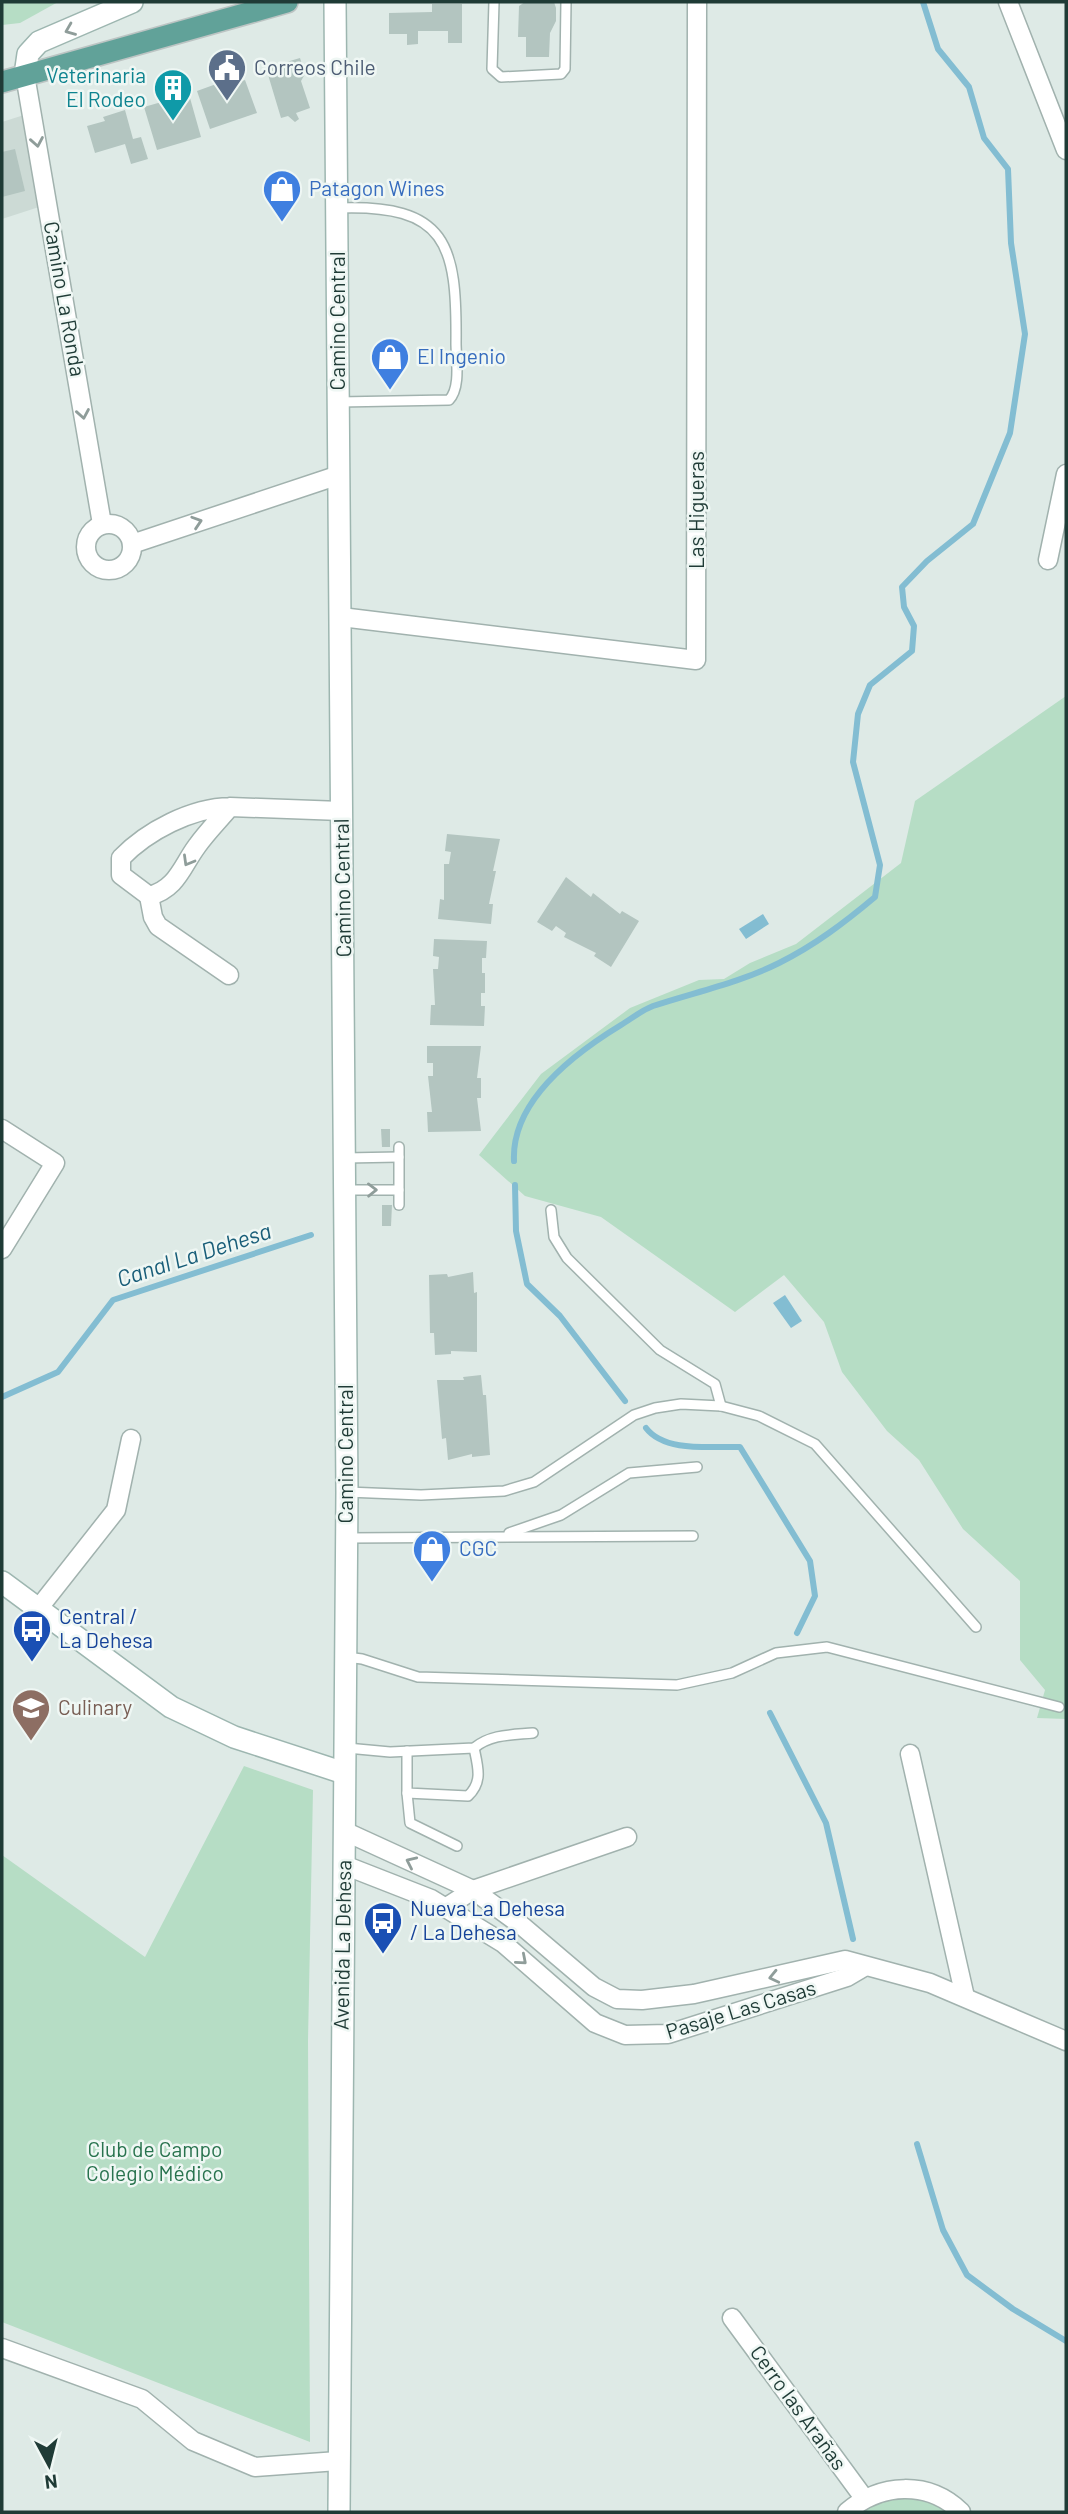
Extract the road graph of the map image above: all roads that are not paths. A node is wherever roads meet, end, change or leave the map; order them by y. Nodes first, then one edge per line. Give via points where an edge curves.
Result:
1 (132, 2) edge
2 (286, 2) edge
3 (335, 2) edge
4 (494, 2) edge
5 (566, 2) edge
6 (698, 2) edge
7 (1008, 2) edge
8 (25, 75) junction
9 (2, 82) edge
10 (1066, 150) edge
11 (338, 208) junction
12 (339, 402) junction
13 (1066, 474) edge
14 (339, 475) junction
15 (102, 524) junction
16 (132, 544) junction
17 (1048, 560) dead end
18 (341, 618) junction
19 (230, 807) junction
20 (341, 811) junction
21 (149, 896) junction
22 (229, 975) dead end
23 (2, 1129) edge
24 (345, 1158) junction
25 (345, 1190) junction
26 (399, 1190) junction
27 (399, 1205) dead end
28 (551, 1210) dead end
29 (2, 1249) edge
30 (721, 1406) junction
31 (131, 1439) dead end
32 (697, 1467) dead end
33 (347, 1492) junction
34 (501, 1536) junction
35 (693, 1536) dead end
36 (346, 1538) junction
37 (2, 1582) edge
38 (38, 1609) junction
39 (976, 1628) dead end
40 (345, 1657) junction
41 (1059, 1707) dead end
42 (533, 1733) dead end
43 (345, 1748) junction
44 (474, 1748) junction
45 (407, 1751) junction
46 (910, 1754) dead end
47 (344, 1773) junction
48 (407, 1793) junction
49 (344, 1831) junction
50 (627, 1837) dead end
51 (457, 1846) dead end
52 (344, 1865) junction
53 (473, 1890) junction
54 (445, 1908) junction
55 (864, 1966) junction
56 (965, 1997) junction
57 (1066, 2041) edge
58 (732, 2318) dead end
59 (2, 2348) edge
60 (338, 2460) junction
61 (864, 2498) junction
62 (339, 2512) edge
63 (847, 2512) edge
64 (961, 2512) edge

1 -> 8 main road via 39,42 28,54
2 - 8 main road
3 - 11 main road, Camino Central
4 - 5 lane via 492,69 501,77 554,77 565,69
6 - 18 street, Las Higueras via 696,660
7 - 10 street
8 - 9 main road
8 -> 15 street, Camino La Ronda
11 - 12 main road, Camino Central
11 - 12 lane via 401,210 426,223 439,237 452,266 456,316 456,387 449,400
12 - 14 main road, Camino Central
13 - 17 street
16 -> 14 street
14 - 18 main road, Camino Central
15 - 16 street via 115,524 127,531
15 - 16 street via 87,536 85,546 86,556 100,569 119,568 132,553
18 - 20 main road, Camino Central
19 - 20 street
19 -> 21 street via 196,847 176,880 162,893
19 - 21 street via 212,808 162,827 121,858 121,875
20 - 24 main road, Camino Central
21 - 22 street via 158,926
23 - 29 street via 55,1163
24 - 25 main road, Camino Central
24 - 26 lane via 399,1152
25 -> 26 lane
25 - 33 main road, Camino Central
26 - 27 lane
28 - 30 lane via 554,1237 567,1258 660,1350 715,1384
30 - 33 lane via 681,1404 634,1415 534,1482 505,1491
30 - 39 lane via 759,1416 814,1444
31 - 38 street via 116,1510
32 - 34 lane via 629,1473 561,1515
33 - 36 main road, Camino Central
34 - 35 lane
34 - 36 lane
36 - 40 main road, Camino Central
37 - 38 main road
38 - 47 main road via 142,1689 191,1718
40 - 41 lane via 418,1676 677,1685 732,1673 776,1653 827,1647
40 - 43 main road, Camino Central
42 - 44 lane via 484,1740
43 - 45 lane
43 - 47 main road, Camino Central
44 - 45 lane
44 - 48 lane via 479,1774 477,1788 468,1796
45 - 48 lane
46 - 56 street
47 - 49 main road, Avenida La Dehesa
48 - 51 lane via 410,1823
49 - 52 main road, Avenida La Dehesa
53 -> 49 street, Pasaje Las Casas
50 - 53 street
52 - 54 street, Pasaje Las Casas
52 - 60 main road, Avenida La Dehesa
53 - 54 street
55 -> 53 street, Pasaje Las Casas via 845,1960 694,1994 617,1999 594,1987
54 -> 55 street, Pasaje Las Casas via 503,1943 595,2023 625,2035 668,2034 847,1977
55 - 56 street, Pasaje Las Casas via 906,1975
56 - 57 street, Pasaje Las Casas
58 - 61 street, Cerro las Arañas
59 - 60 street via 142,2399 193,2441 255,2467
60 - 62 main road, Avenida La Dehesa
61 - 63 street
61 - 64 street via 906,2488 948,2500

